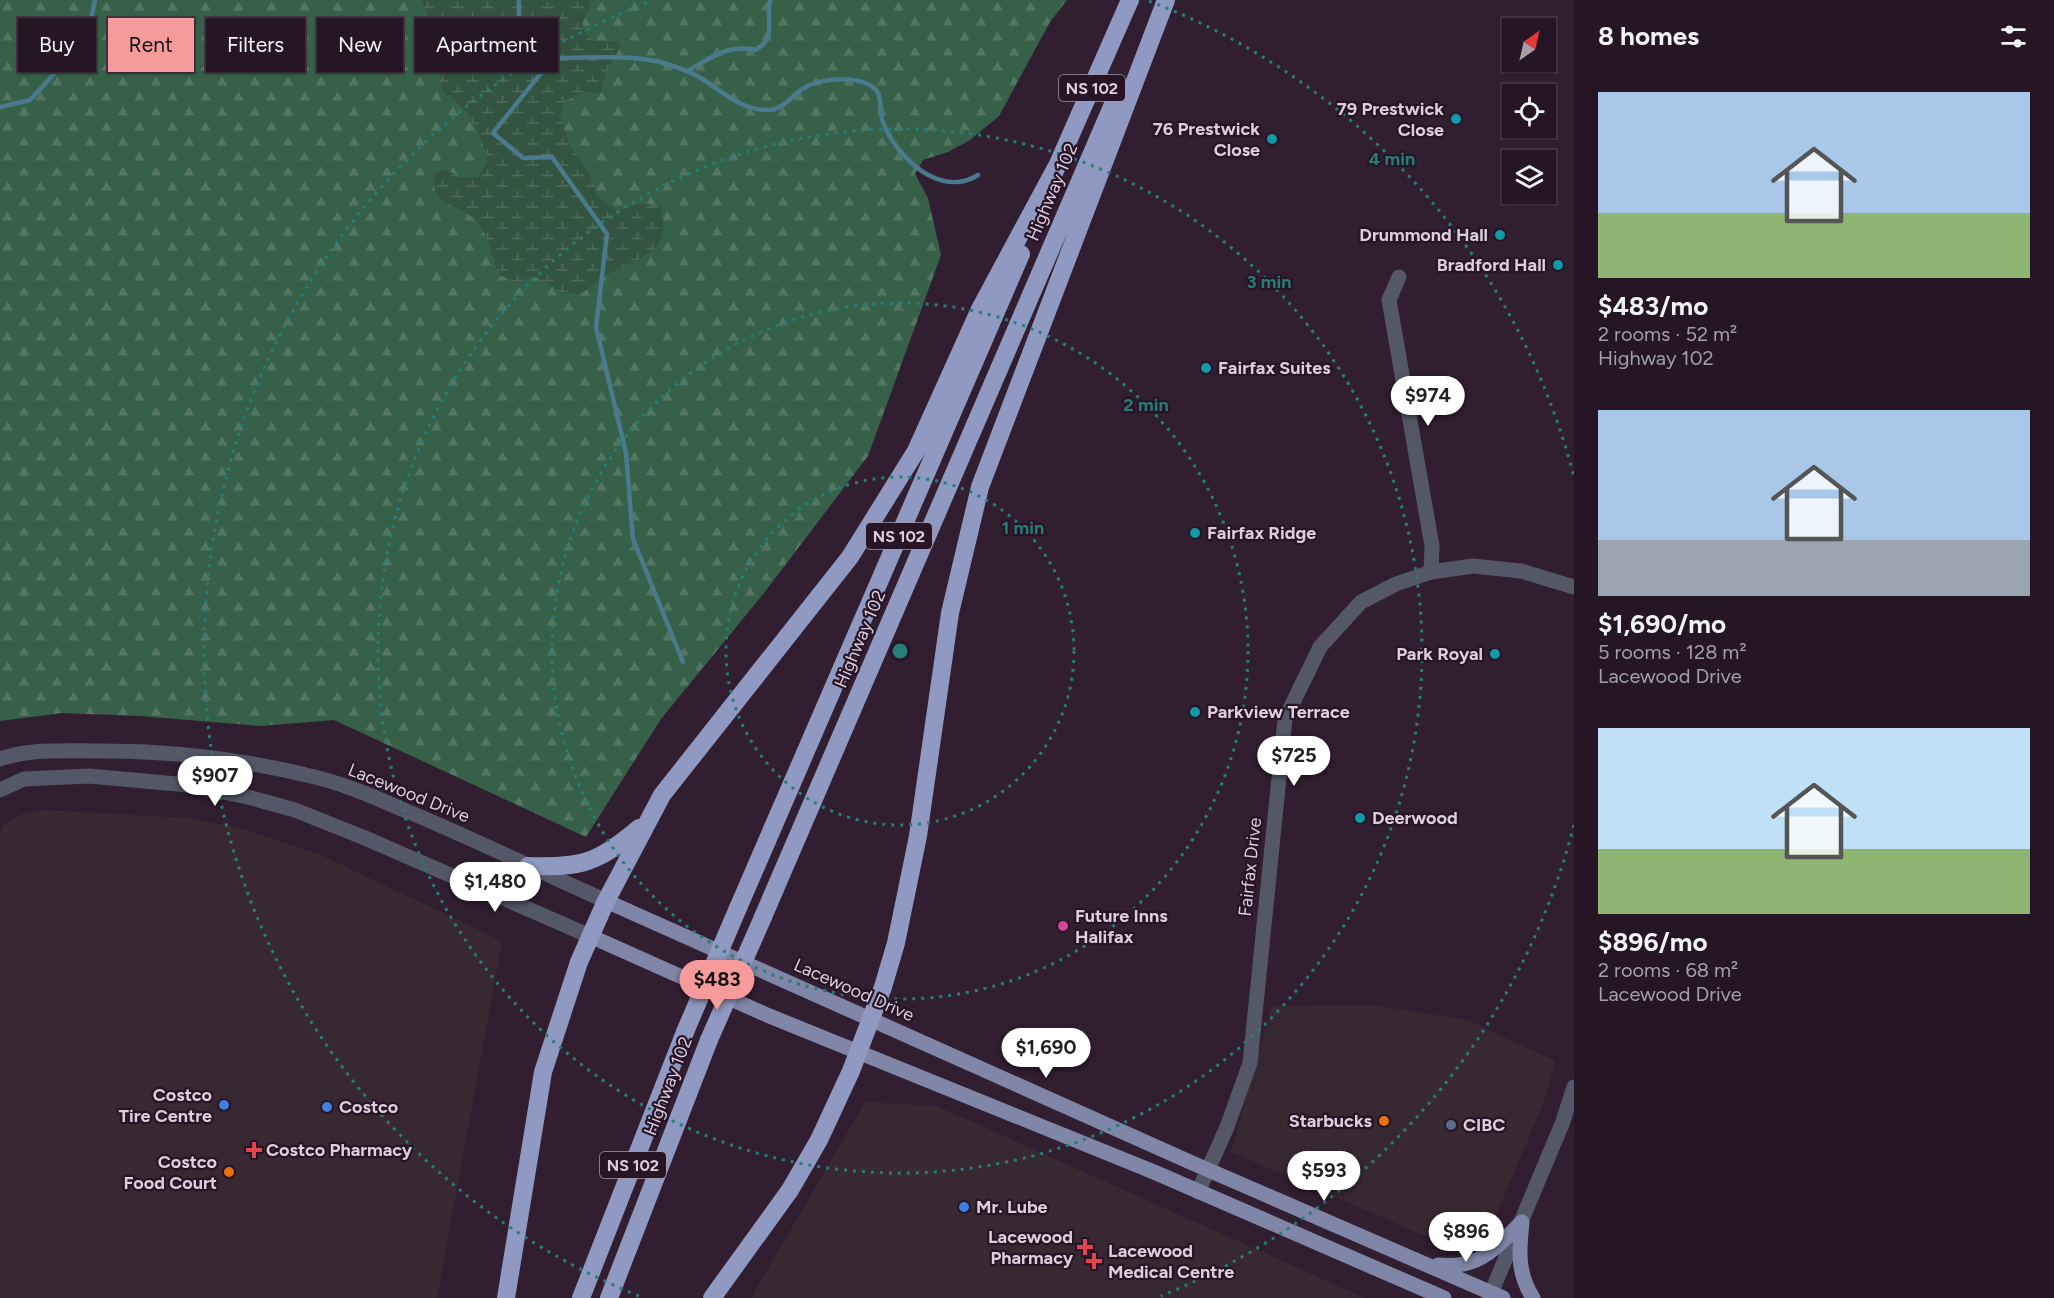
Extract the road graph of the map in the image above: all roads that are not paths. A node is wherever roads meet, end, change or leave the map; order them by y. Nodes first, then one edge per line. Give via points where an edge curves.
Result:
1 (1130, 0) edge
2 (1158, 0) edge
3 (1166, 0) edge
4 (1058, 164) junction
5 (1399, 277) dead end
6 (1431, 572) junction
7 (1574, 587) edge
8 (0, 759) edge
9 (4, 787) edge
10 (647, 821) junction
11 (528, 866) junction
12 (606, 901) junction
13 (590, 936) junction
14 (871, 1019) junction
15 (858, 1052) junction
16 (1574, 1087) edge
17 (1208, 1170) junction
18 (1198, 1192) junction
19 (1522, 1222) junction
20 (1426, 1264) junction
21 (1412, 1283) junction
22 (1494, 1296) edge
23 (506, 1298) edge
24 (581, 1298) edge
25 (609, 1298) edge
26 (712, 1298) edge
27 (1429, 1298) edge
28 (1444, 1298) edge
29 (1533, 1298) edge

1 - 4 highway, Highway 102 / NS 102
2 - 25 highway, Highway 102 / NS 102, bridge via 709,1040
3 - 14 highway via 980,487 950,613 918,836 896,943
4 - 10 highway via 980,309 916,451 850,557 662,795
4 - 24 highway, Highway 102 / NS 102, bridge via 685,1032
5 - 6 street via 1389,300 1432,546
6 - 7 street, Fairfax Drive via 1473,566 1521,571
6 - 17 street, Fairfax Drive via 1361,602 1320,647 1285,719 1250,1063
8 - 11 street, Lacewood Drive via 44,751 119,751 194,756 307,775 420,816
9 - 13 street via 24,779 89,776 188,784 248,796 365,838
10 - 11 highway via 611,852 585,863 566,868
10 - 12 highway
11 - 12 street, Lacewood Drive
12 - 13 highway
12 - 14 main road, Lacewood Drive
13 - 15 main road
13 - 23 highway via 543,1072
14 - 15 highway
14 - 17 main road, Lacewood Drive
15 - 18 main road
15 - 26 highway via 824,1130 790,1190
16 - 19 street
17 - 18 street, Fairfax Drive
17 - 20 main road, Lacewood Drive
18 - 21 main road
19 - 20 main road via 1473,1263
19 - 22 street
19 - 29 main road via 1521,1272
20 - 22 main road, Lacewood Drive
21 - 27 main road
21 - 28 main road

